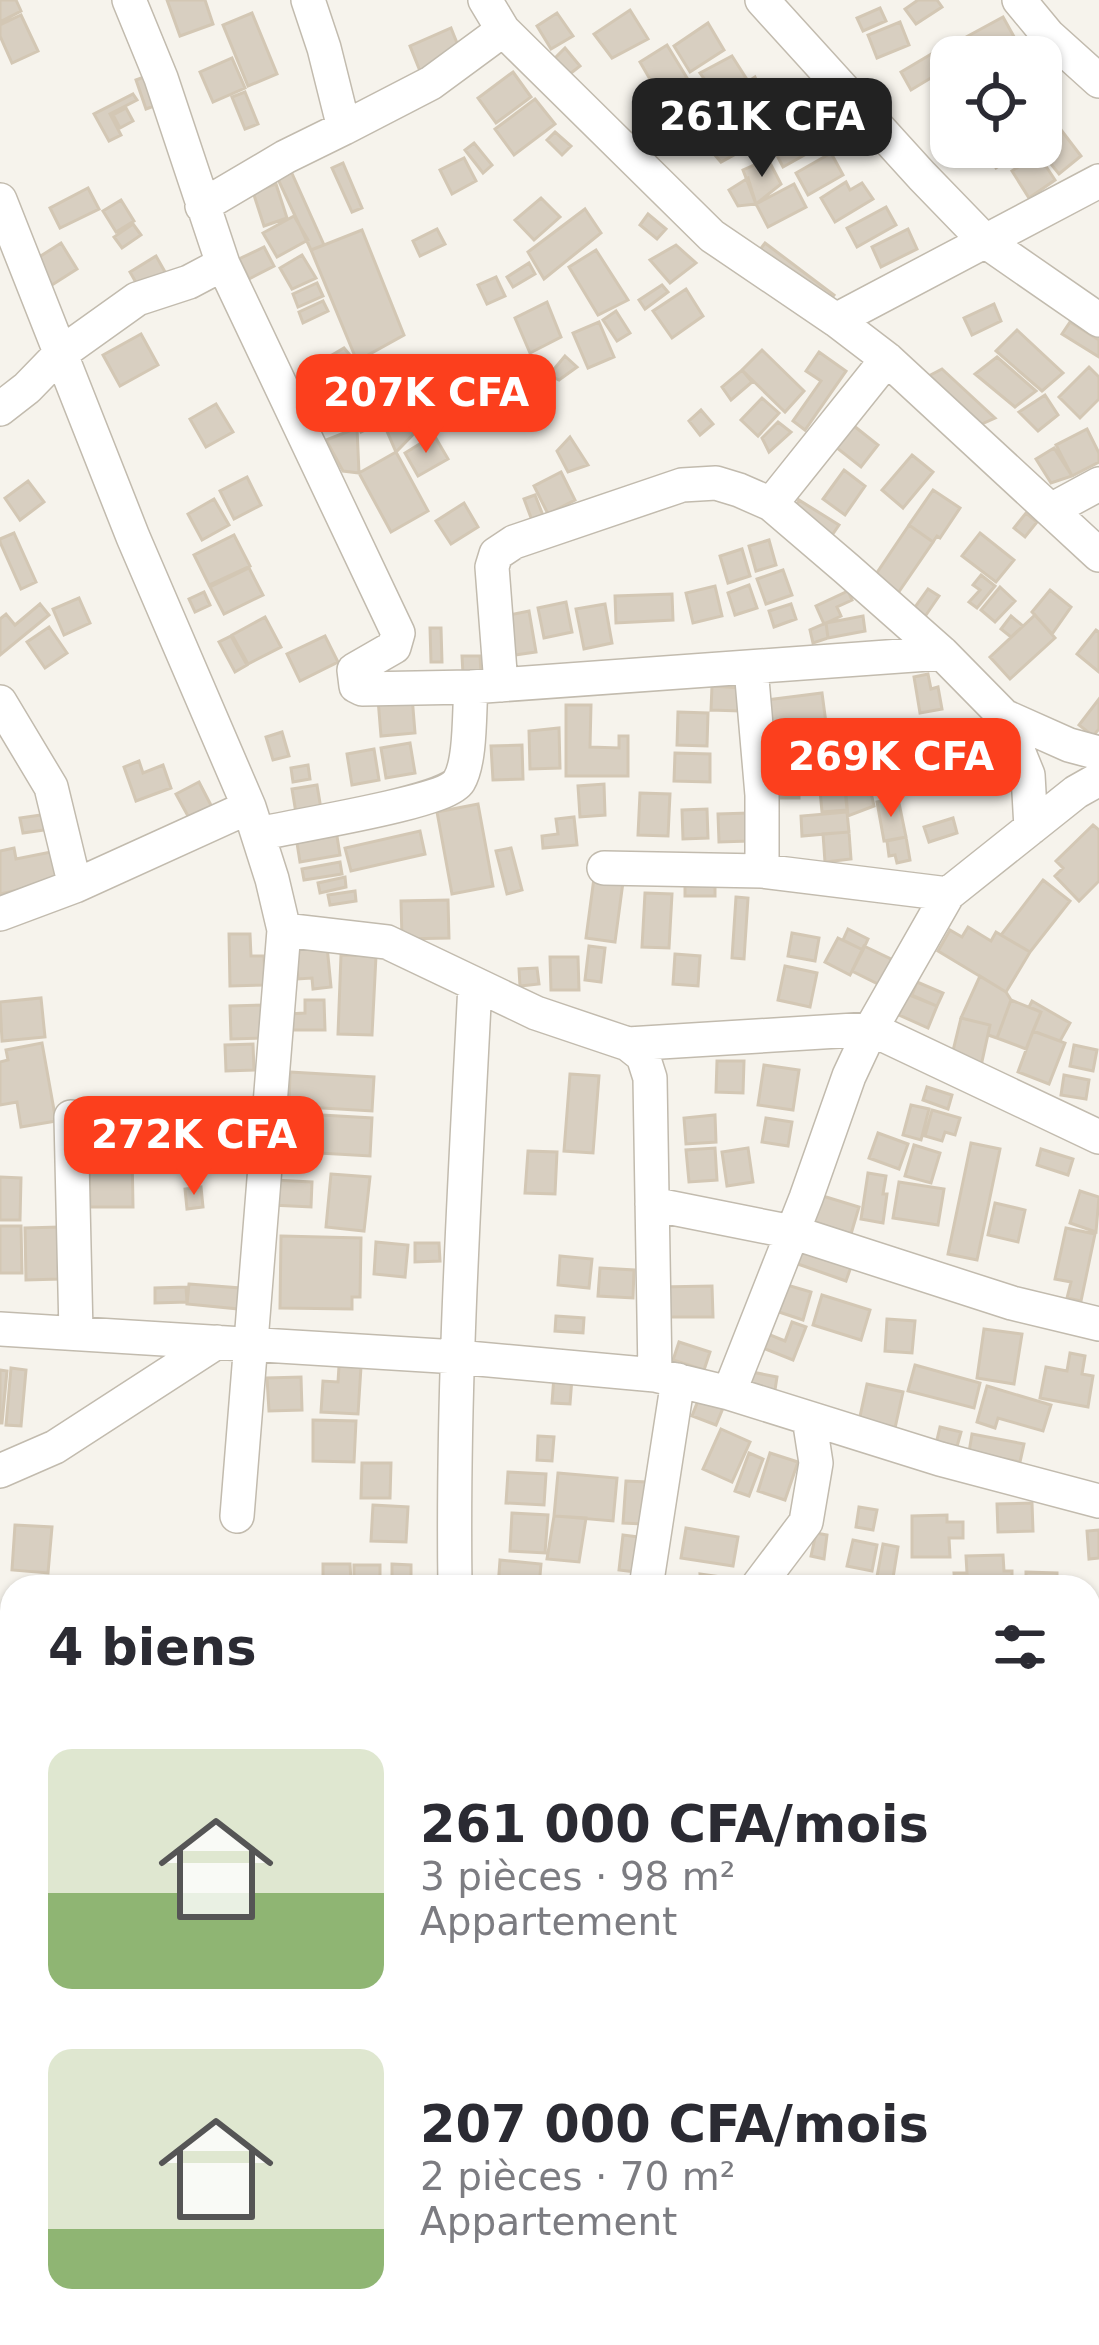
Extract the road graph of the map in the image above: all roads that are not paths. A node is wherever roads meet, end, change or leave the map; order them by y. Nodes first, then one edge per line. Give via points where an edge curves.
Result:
1 (129, 0) edge
2 (308, 0) edge
3 (485, 0) edge
4 (762, 0) edge
5 (1019, 0) edge
6 (503, 30) junction
7 (1099, 81) edge
8 (344, 128) junction
9 (1099, 182) edge
10 (0, 200) edge
11 (202, 206) junction
12 (985, 241) junction
13 (223, 264) junction
14 (836, 320) junction
15 (1099, 320) edge
16 (60, 354) junction
17 (887, 359) junction
18 (0, 409) edge
19 (1099, 484) edge
20 (771, 505) junction
21 (1051, 510) junction
22 (1099, 555) edge
23 (942, 653) junction
24 (751, 668) junction
25 (486, 686) junction
26 (0, 702) edge
27 (1004, 716) junction
28 (1099, 753) edge
29 (1099, 778) edge
30 (254, 820) junction
31 (1031, 828) junction
32 (604, 868) dead end
33 (762, 872) junction
34 (75, 886) junction
35 (948, 894) junction
36 (0, 914) edge
37 (284, 930) junction
38 (476, 984) junction
39 (871, 1029) junction
40 (628, 1044) junction
41 (71, 1117) dead end
42 (1099, 1137) edge
43 (652, 1204) junction
44 (792, 1232) junction
45 (1099, 1324) edge
46 (0, 1329) edge
47 (76, 1334) junction
48 (217, 1342) junction
49 (251, 1344) junction
50 (457, 1357) junction
51 (666, 1377) junction
52 (729, 1393) junction
53 (808, 1418) junction
54 (0, 1472) edge
55 (1099, 1501) edge
56 (237, 1516) dead end
57 (455, 1575) edge
58 (647, 1575) edge
59 (766, 1575) edge

1 - 11 street
2 - 8 street
3 - 6 street
4 - 12 street
5 - 7 street
6 - 8 street via 431,83
6 - 14 street via 712,236
8 - 11 street
9 - 12 street
10 - 16 street
11 - 13 street
12 - 14 street
12 - 15 street
13 - 16 street via 136,299
13 - 25 street via 398,633 394,647 354,670 356,686
14 - 17 street
16 - 18 street
16 - 30 street
17 - 20 street
17 - 21 street
19 - 21 street
20 - 23 street
20 - 25 street via 716,483 682,484 514,542 492,567
21 - 22 street
23 - 24 street
23 - 27 street
24 - 25 street
24 - 33 street
25 - 30 street via 458,782 446,792
26 - 34 street via 51,787
27 - 28 street
27 - 31 street via 1028,775
29 - 31 street
30 - 34 street
30 - 37 street
31 - 35 street
32 - 33 street
33 - 35 street
34 - 36 street
35 - 39 street
37 - 38 street via 387,942
37 - 49 street
38 - 40 street
38 - 50 street
39 - 40 street
39 - 42 street
39 - 44 street
40 - 43 street via 643,1056 650,1078
41 - 47 street
43 - 44 street
43 - 51 street
44 - 45 street
44 - 52 street
46 - 47 street
47 - 48 street
48 - 49 street
48 - 54 street via 55,1447
49 - 50 street
49 - 56 street
50 - 51 street
50 - 57 street
51 - 52 street
51 - 58 street
52 - 53 street
53 - 55 street
53 - 59 street via 816,1462 806,1522

